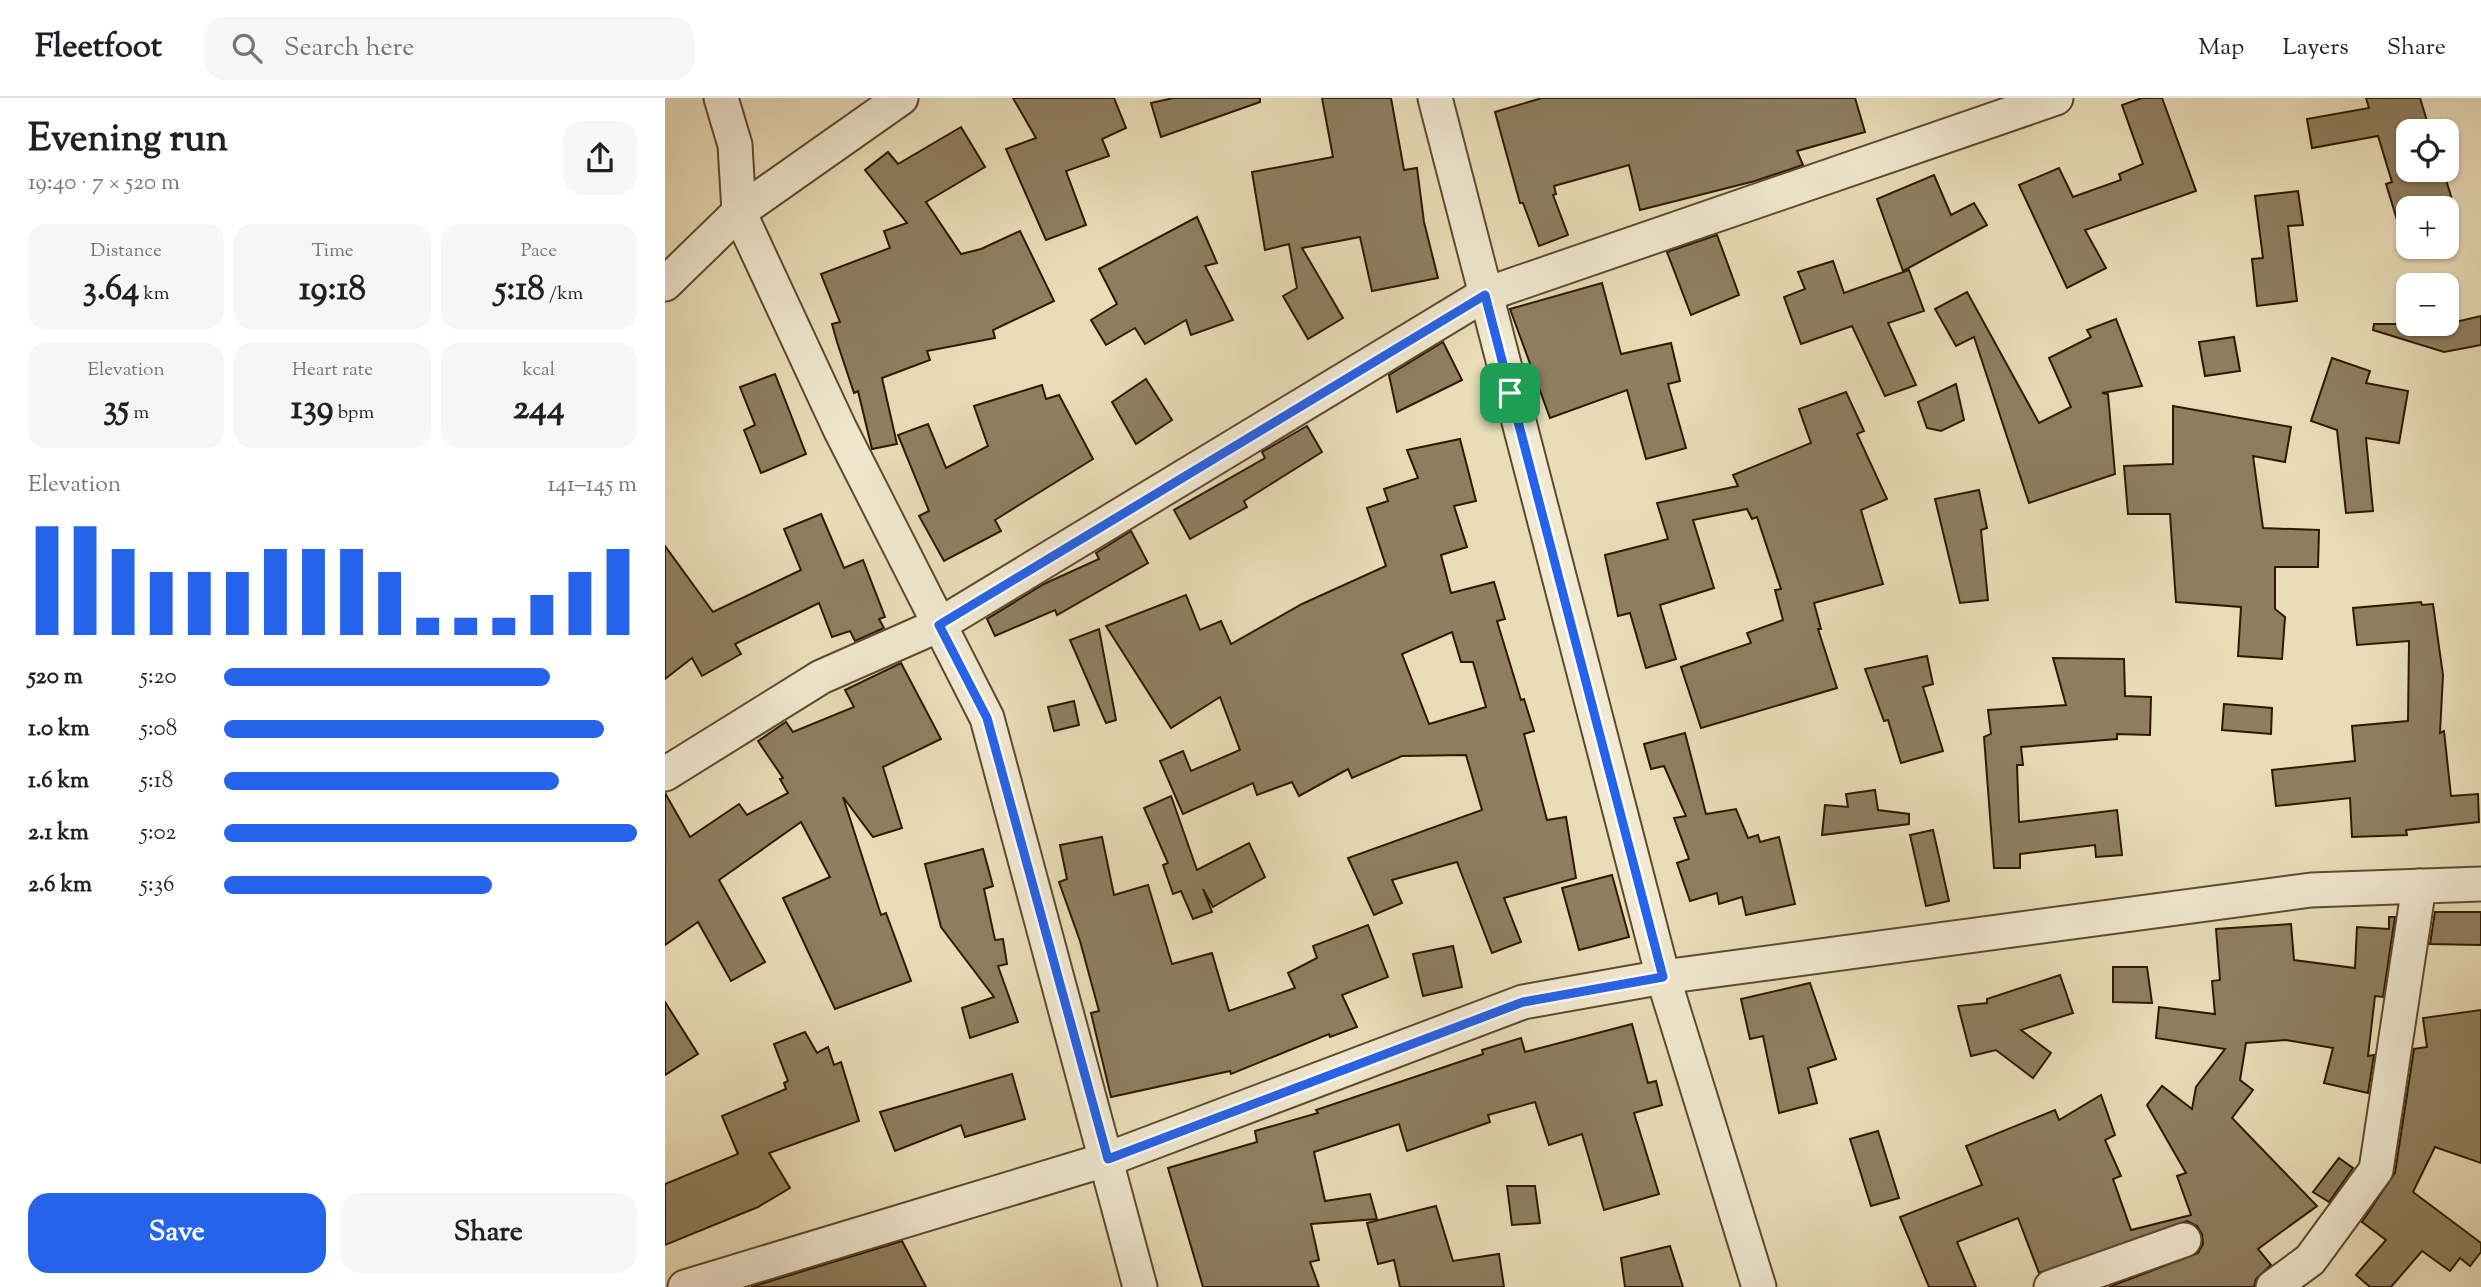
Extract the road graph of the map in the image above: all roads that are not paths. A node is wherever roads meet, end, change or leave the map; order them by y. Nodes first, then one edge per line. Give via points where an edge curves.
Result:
1 (721, 98) edge
2 (901, 98) edge
3 (1434, 98) edge
4 (2056, 98) edge
5 (739, 212) junction
6 (665, 284) edge
7 (1485, 295) junction
8 (939, 625) junction
9 (665, 774) edge
10 (2481, 884) edge
11 (2419, 886) junction
12 (1663, 977) junction
13 (1108, 1159) junction
14 (2184, 1240) dead end
15 (685, 1287) edge
16 (1140, 1287) edge
17 (1759, 1287) edge
18 (2051, 1287) edge
19 (2273, 1287) edge

1 - 5 street via 735,145
2 - 5 street
3 - 7 street
4 - 7 street
5 - 6 street
5 - 8 street via 840,429
7 - 8 street
7 - 12 street
8 - 9 street via 821,677
8 - 13 street via 987,718
10 - 11 street
11 - 12 street via 2311,890
11 - 19 street via 2376,1170 2310,1260
12 - 13 street via 1523,1002
12 - 17 street
13 - 15 street
13 - 16 street
14 - 18 street

